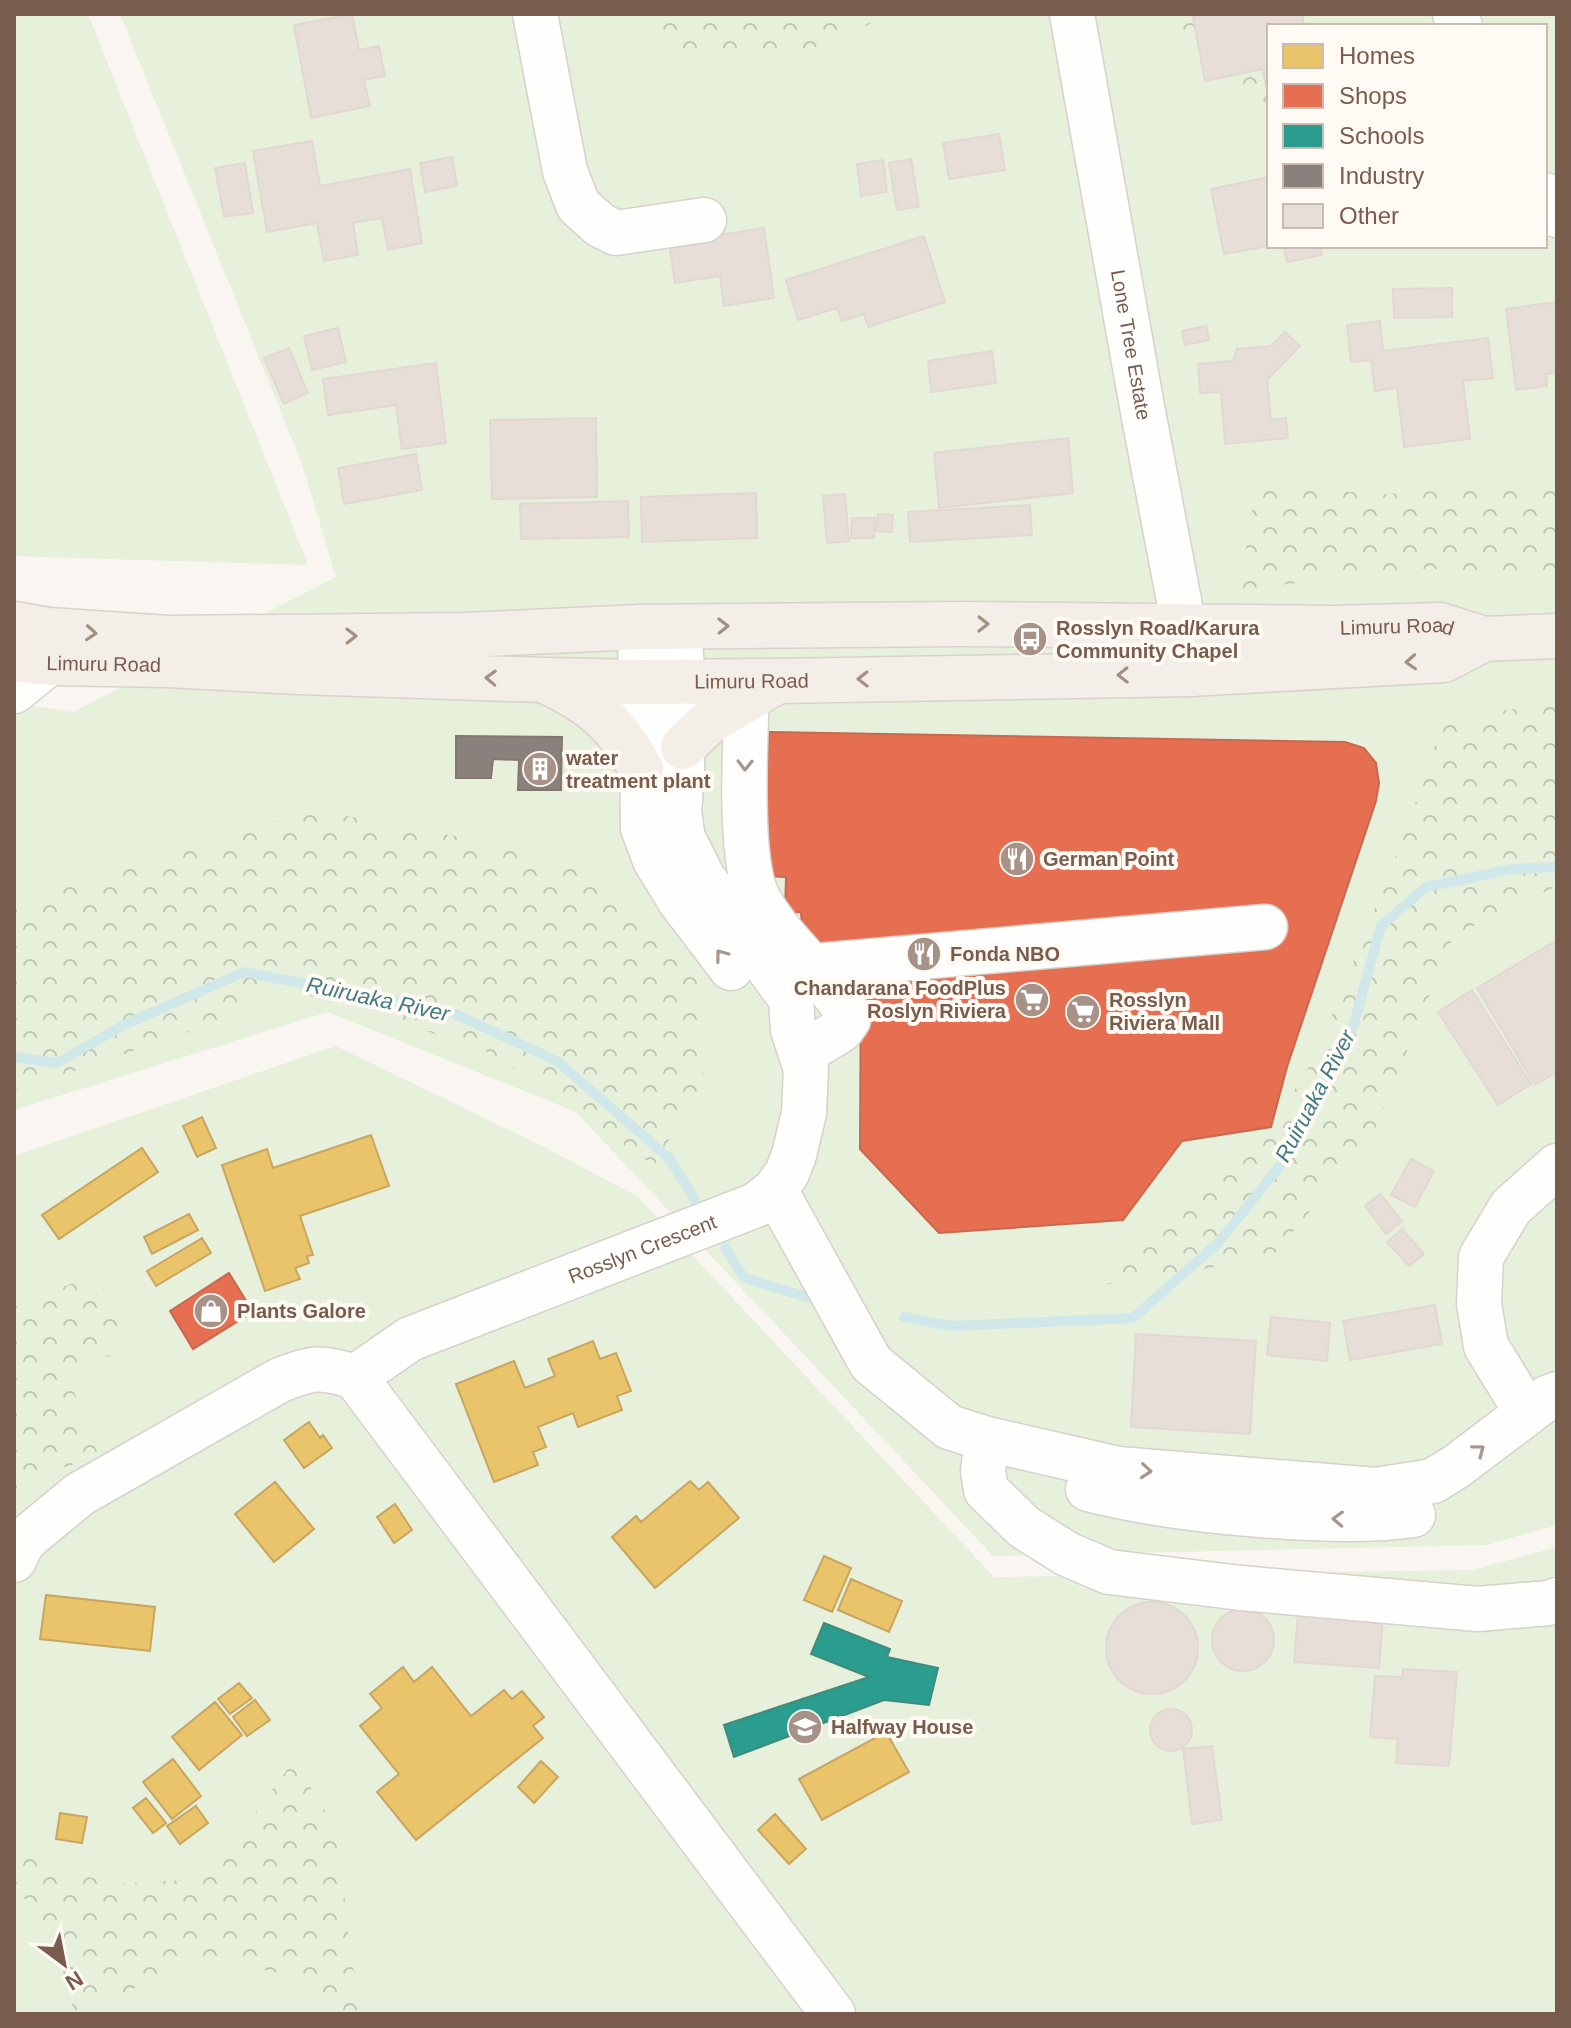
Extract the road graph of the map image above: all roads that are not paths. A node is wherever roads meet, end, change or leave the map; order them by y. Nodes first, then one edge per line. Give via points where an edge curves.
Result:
1 (535, 14) edge
2 (1072, 14) edge
3 (704, 220) dead end
4 (14, 624) edge
5 (659, 627) junction
6 (1184, 627) junction
7 (1557, 636) edge
8 (1484, 639) junction
9 (32, 661) edge
10 (1190, 674) junction
11 (544, 680) junction
12 (662, 682) junction
13 (762, 689) junction
14 (14, 691) edge
15 (683, 751) junction
16 (641, 769) junction
17 (748, 848) junction
18 (673, 855) junction
19 (1265, 927) dead end
20 (771, 970) junction
21 (798, 1042) junction
22 (1557, 1166) edge
23 (775, 1190) junction
24 (355, 1377) junction
25 (1547, 1411) edge
26 (987, 1439) junction
27 (14, 1560) edge
28 (1557, 1600) edge
29 (833, 2014) edge

1 - 3 street via 565,171 578,205 616,233
2 - 6 street, Lone Tree Estate
4 -> 5 main road, Limuru Road via 168,638
5 -> 6 main road, Limuru Road
5 - 12 street
6 - 8 main road, Limuru Road via 1440,625
6 - 10 street, Lone Tree Estate
7 - 8 main road, Limuru Road
8 -> 10 main road, Limuru Road via 1444,660
11 -> 9 main road, Limuru Road
9 - 14 street
10 -> 13 main road, Limuru Road
11 - 12 main road, Limuru Road
11 - 16 main road via 577,695 611,723
12 - 13 main road, Limuru Road
12 - 15 street
12 - 16 street
13 - 15 main road via 710,721
13 -> 17 street via 745,779
15 - 17 street
15 - 18 street
16 - 18 street via 648,845
17 - 18 street via 706,833
17 - 21 street via 757,898 847,1012 841,1030
18 - 20 street, Rosslyn Crescent via 703,878
21 -> 18 street via 765,1015 680,901
19 - 20 street
20 - 21 street, Rosslyn Crescent via 791,999
21 - 23 street, Rosslyn Crescent via 806,1069 804,1113 794,1155
22 - 25 street via 1511,1207 1481,1257 1479,1304 1486,1346
23 - 24 street, Rosslyn Crescent via 731,1216 410,1339
23 - 26 street via 871,1363 949,1427
24 - 27 street via 327,1368 280,1380 80,1494 23,1541
24 - 29 street
25 - 26 street via 1518,1458 1468,1493 1440,1508 1410,1515 1347,1520 1134,1501 1042,1478
26 - 28 street via 986,1490 1024,1527 1109,1572 1478,1609

